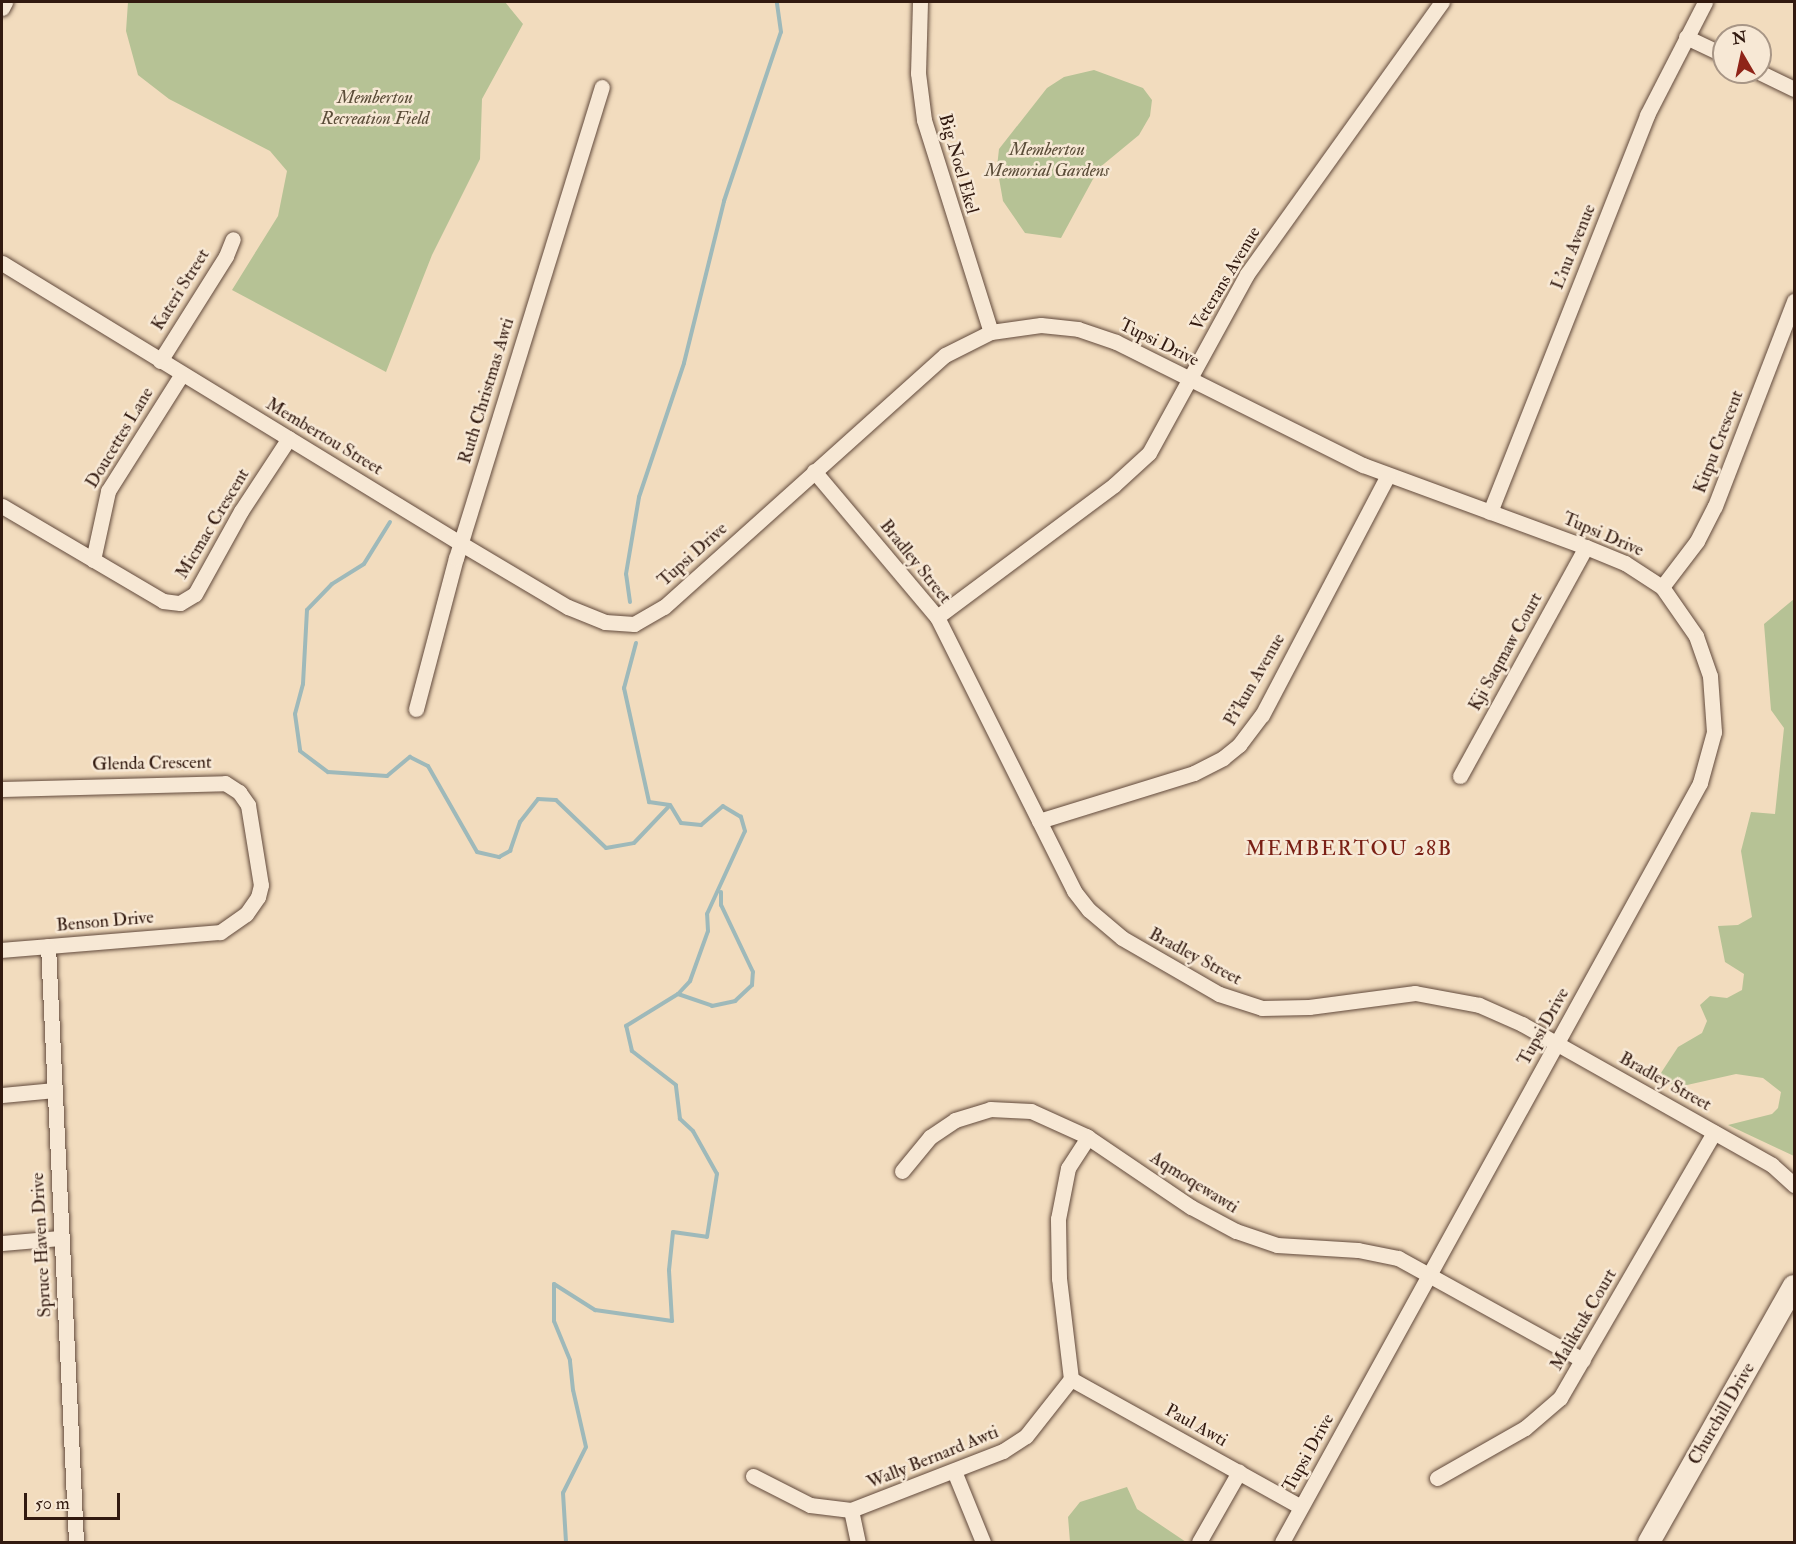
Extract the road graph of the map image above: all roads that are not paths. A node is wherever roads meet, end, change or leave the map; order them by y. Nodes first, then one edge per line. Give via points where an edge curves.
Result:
1 (5, 2) edge
2 (920, 2) edge
3 (1442, 2) edge
4 (1706, 2) edge
5 (2, 8) edge
6 (1686, 38) junction
7 (1712, 50) edge
8 (1772, 79) edge
9 (602, 87) dead end
10 (1794, 90) edge
11 (233, 239) dead end
12 (2, 263) edge
13 (1794, 301) edge
14 (991, 332) junction
15 (159, 360) junction
16 (182, 374) junction
17 (1190, 380) junction
18 (289, 438) junction
19 (814, 471) junction
20 (1388, 475) junction
21 (2, 506) edge
22 (1490, 512) junction
23 (460, 543) junction
24 (1586, 547) junction
25 (93, 560) junction
26 (1662, 587) junction
27 (937, 617) junction
28 (634, 624) joint
29 (416, 709) dead end
30 (1460, 776) dead end
31 (2, 789) edge
32 (1040, 821) junction
33 (212, 933) joint
34 (48, 946) junction
35 (2, 950) edge
36 (1557, 1044) junction
37 (55, 1090) junction
38 (2, 1095) edge
39 (1714, 1132) junction
40 (1088, 1137) junction
41 (1772, 1165) junction
42 (1794, 1169) edge
43 (902, 1171) dead end
44 (1794, 1185) edge
45 (60, 1238) junction
46 (2, 1243) edge
47 (1430, 1274) junction
48 (1794, 1286) edge
49 (1583, 1360) junction
50 (1071, 1379) junction
51 (954, 1471) junction
52 (1239, 1472) junction
53 (753, 1476) dead end
54 (1437, 1478) dead end
55 (1301, 1508) junction
56 (851, 1510) junction
57 (76, 1542) edge
58 (858, 1542) edge
59 (984, 1542) edge
60 (1198, 1542) edge
61 (1282, 1542) edge
62 (1649, 1542) edge

1 - 5 street
2 - 14 street, Big Noel Ekel via 917,41 924,120
3 - 17 street, Veterans Avenue via 1247,274
4 - 6 street, L'nu Avenue
6 - 7 street
6 - 22 street, L'nu Avenue via 1647,115
8 - 10 street
9 - 23 street, Ruth Christmas Awti
11 - 15 street, Kateri Street
12 - 15 street, Membertou Street
13 - 26 street, Kitpu Crescent via 1715,506 1697,541
14 - 17 street, Tupsi Drive via 1041,325 1078,329 1116,342
14 - 19 street, Tupsi Drive via 965,342 933,364
15 - 16 street, Membertou Street
16 - 18 street, Membertou Street
16 - 25 street, Doucettes Lane via 108,491
17 - 20 street, Tupsi Drive
17 - 27 street, Veterans Avenue via 1155,446 1135,468
18 - 23 street, Membertou Street
18 - 25 street, Micmac Crescent via 241,511 195,594 186,601 163,601
19 - 27 street, Bradley Street
19 - 28 street, Tupsi Drive via 664,607
20 - 22 street, Tupsi Drive
20 - 32 street, Pi'kun Avenue via 1262,715 1239,745 1194,773
21 - 25 street, Micmac Crescent
22 - 24 street, Tupsi Drive
23 - 28 street, Membertou Street via 584,615 615,624
23 - 29 street, Ruth Christmas Awti
24 - 26 street, Tupsi Drive via 1624,563
24 - 30 street, Kji Saqmaw Court
26 - 36 street, Tupsi Drive via 1689,623 1708,665 1714,703 1711,749 1692,799
27 - 32 street, Bradley Street
31 - 33 street, Glenda Crescent via 215,782 233,787 249,810 260,890 241,919
32 - 36 street, Bradley Street via 1063,871 1089,910 1122,938 1219,994 1262,1008 1285,1009 1394,994 1440,995 1479,1005
33 - 34 street, Benson Drive
34 - 35 street, Benson Drive
34 - 37 street, Spruce Haven Drive
36 - 39 street, Bradley Street
36 - 47 street, Tupsi Drive
37 - 38 street
37 - 45 street, Spruce Haven Drive
39 - 41 street, Bradley Street
39 - 49 street, Maliktuk Court
40 - 43 street, Aqmoqewawti via 1031,1110 990,1109 965,1116 937,1132
40 - 47 street, Aqmoqewawti via 1191,1207 1236,1231 1291,1247 1383,1254
40 - 50 street via 1068,1168 1059,1207 1059,1278
41 - 42 street, Bradley Street
41 - 44 street, Bradley Street
45 - 46 street
45 - 57 street, Spruce Haven Drive
47 - 49 street, Aqmoqewawti
47 - 55 street, Tupsi Drive
48 - 62 main road, Churchill Drive
49 - 54 street, Maliktuk Court via 1560,1398 1536,1420
50 - 51 street, Wally Bernard Awti via 1021,1441
50 - 52 street, Paul Awti
51 - 56 street, Wally Bernard Awti
51 - 59 street
52 - 55 street, Paul Awti
52 - 60 street
53 - 56 street, Wally Bernard Awti via 810,1505
55 - 61 street, Tupsi Drive
56 - 58 street

